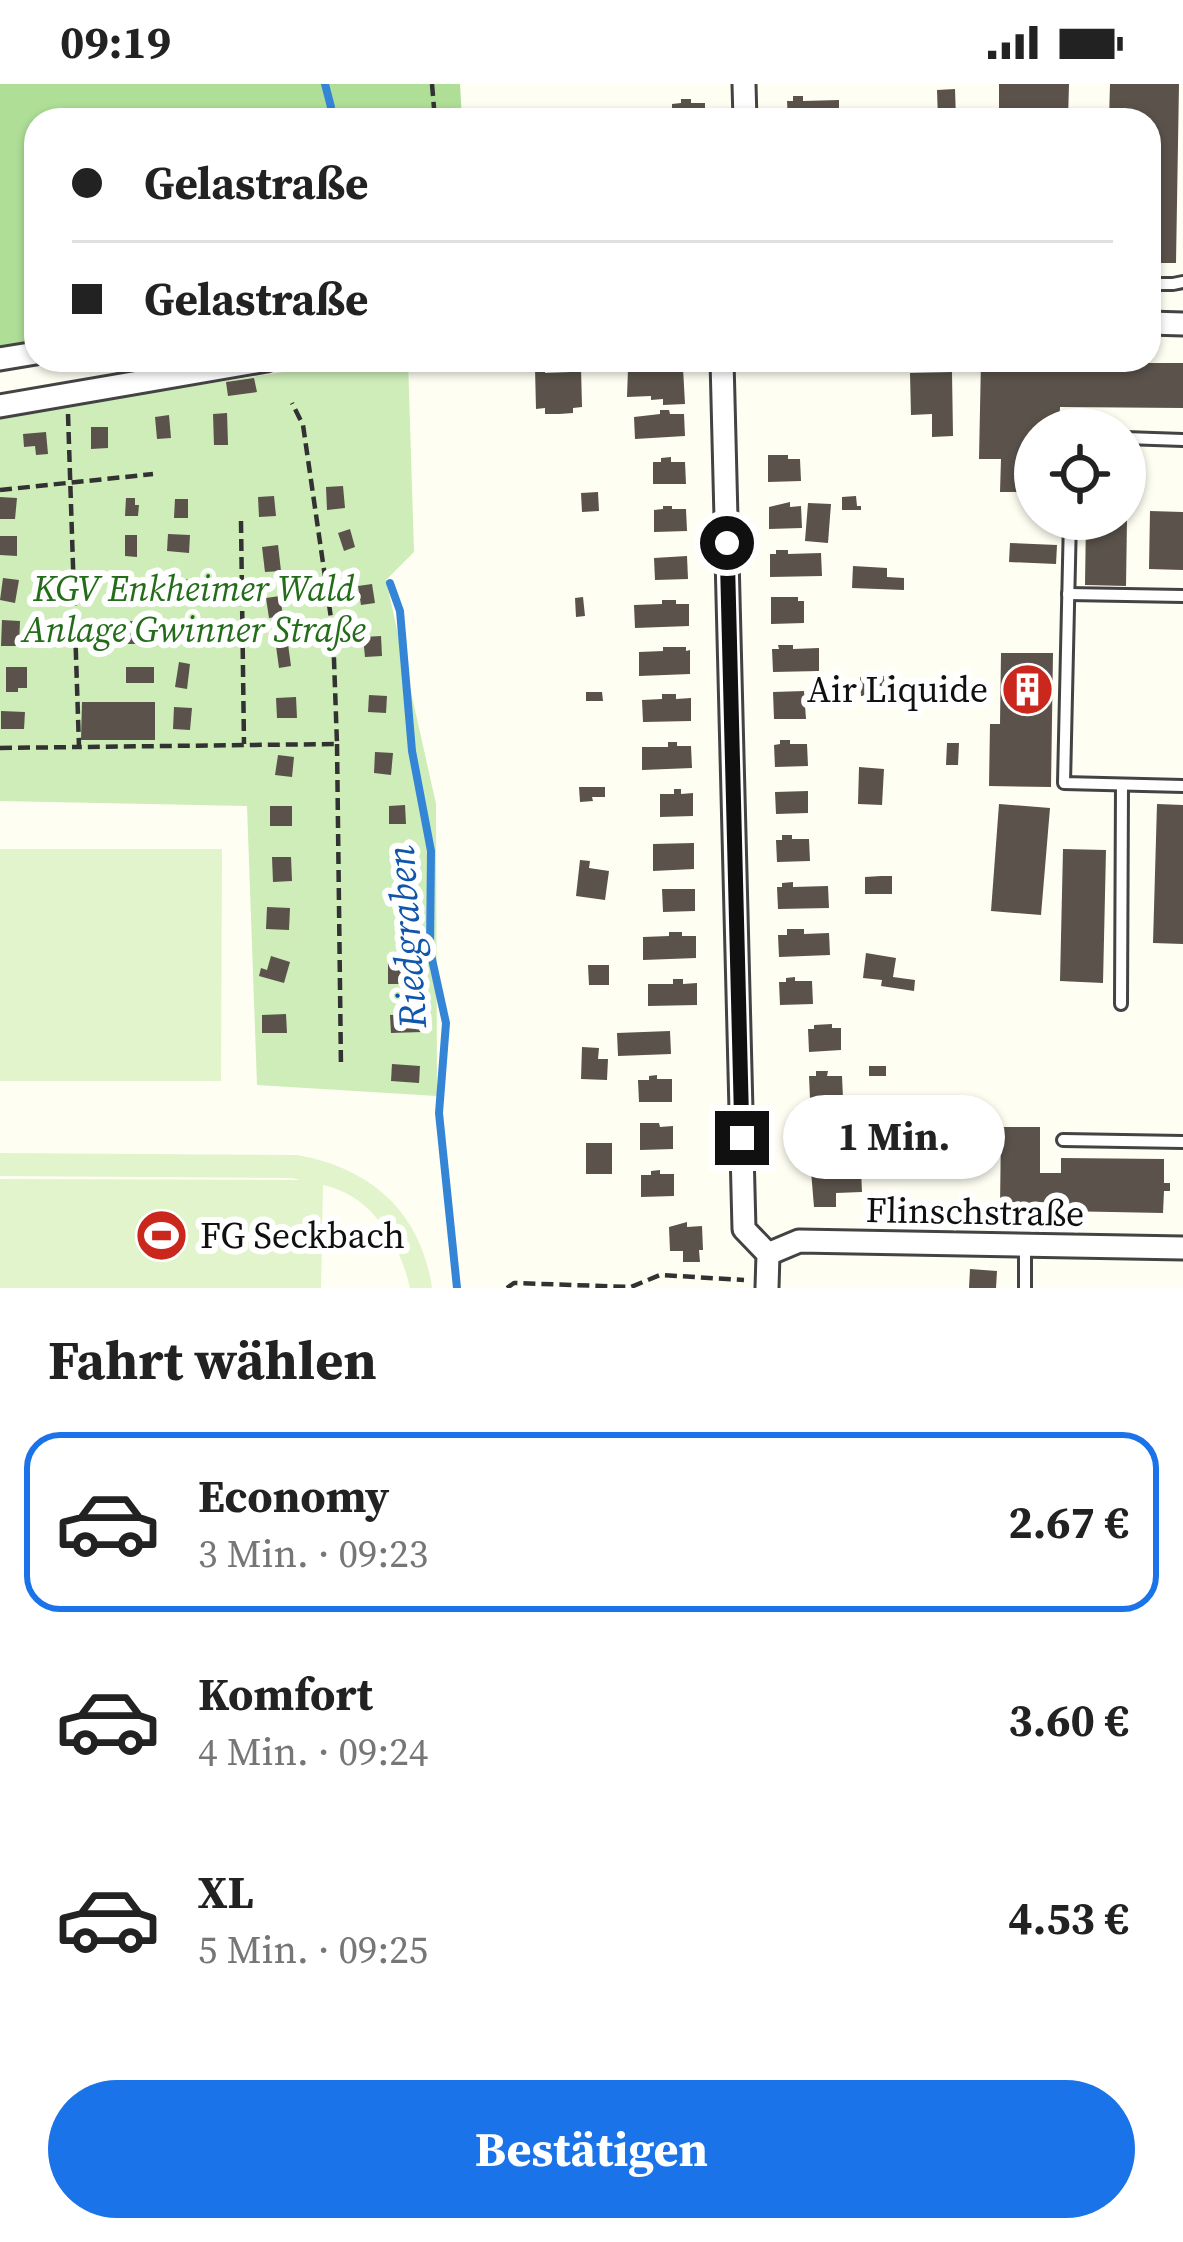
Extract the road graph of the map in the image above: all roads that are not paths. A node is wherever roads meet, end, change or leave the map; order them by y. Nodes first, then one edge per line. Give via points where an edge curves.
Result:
1 (201, 372) edge
2 (722, 372) edge
3 (0, 406) edge
4 (1146, 439) edge
5 (1183, 440) edge
6 (1069, 540) edge
7 (1068, 594) junction
8 (1183, 596) edge
9 (1122, 784) junction
10 (1183, 786) edge
11 (1121, 1004) dead end
12 (1064, 1140) dead end
13 (1183, 1142) edge
14 (1025, 1245) junction
15 (1183, 1248) edge
16 (768, 1254) junction
17 (767, 1285) edge
18 (1024, 1288) edge

1 - 3 street
2 - 16 street via 744,1229
4 - 5 lane
6 - 7 lane
7 - 8 lane
7 - 9 lane via 1064,783
9 - 10 lane
9 - 11 lane
12 - 13 lane
14 - 15 street, Flinschstraße
14 - 16 street, Flinschstraße via 799,1241
14 - 18 lane
16 - 17 street

